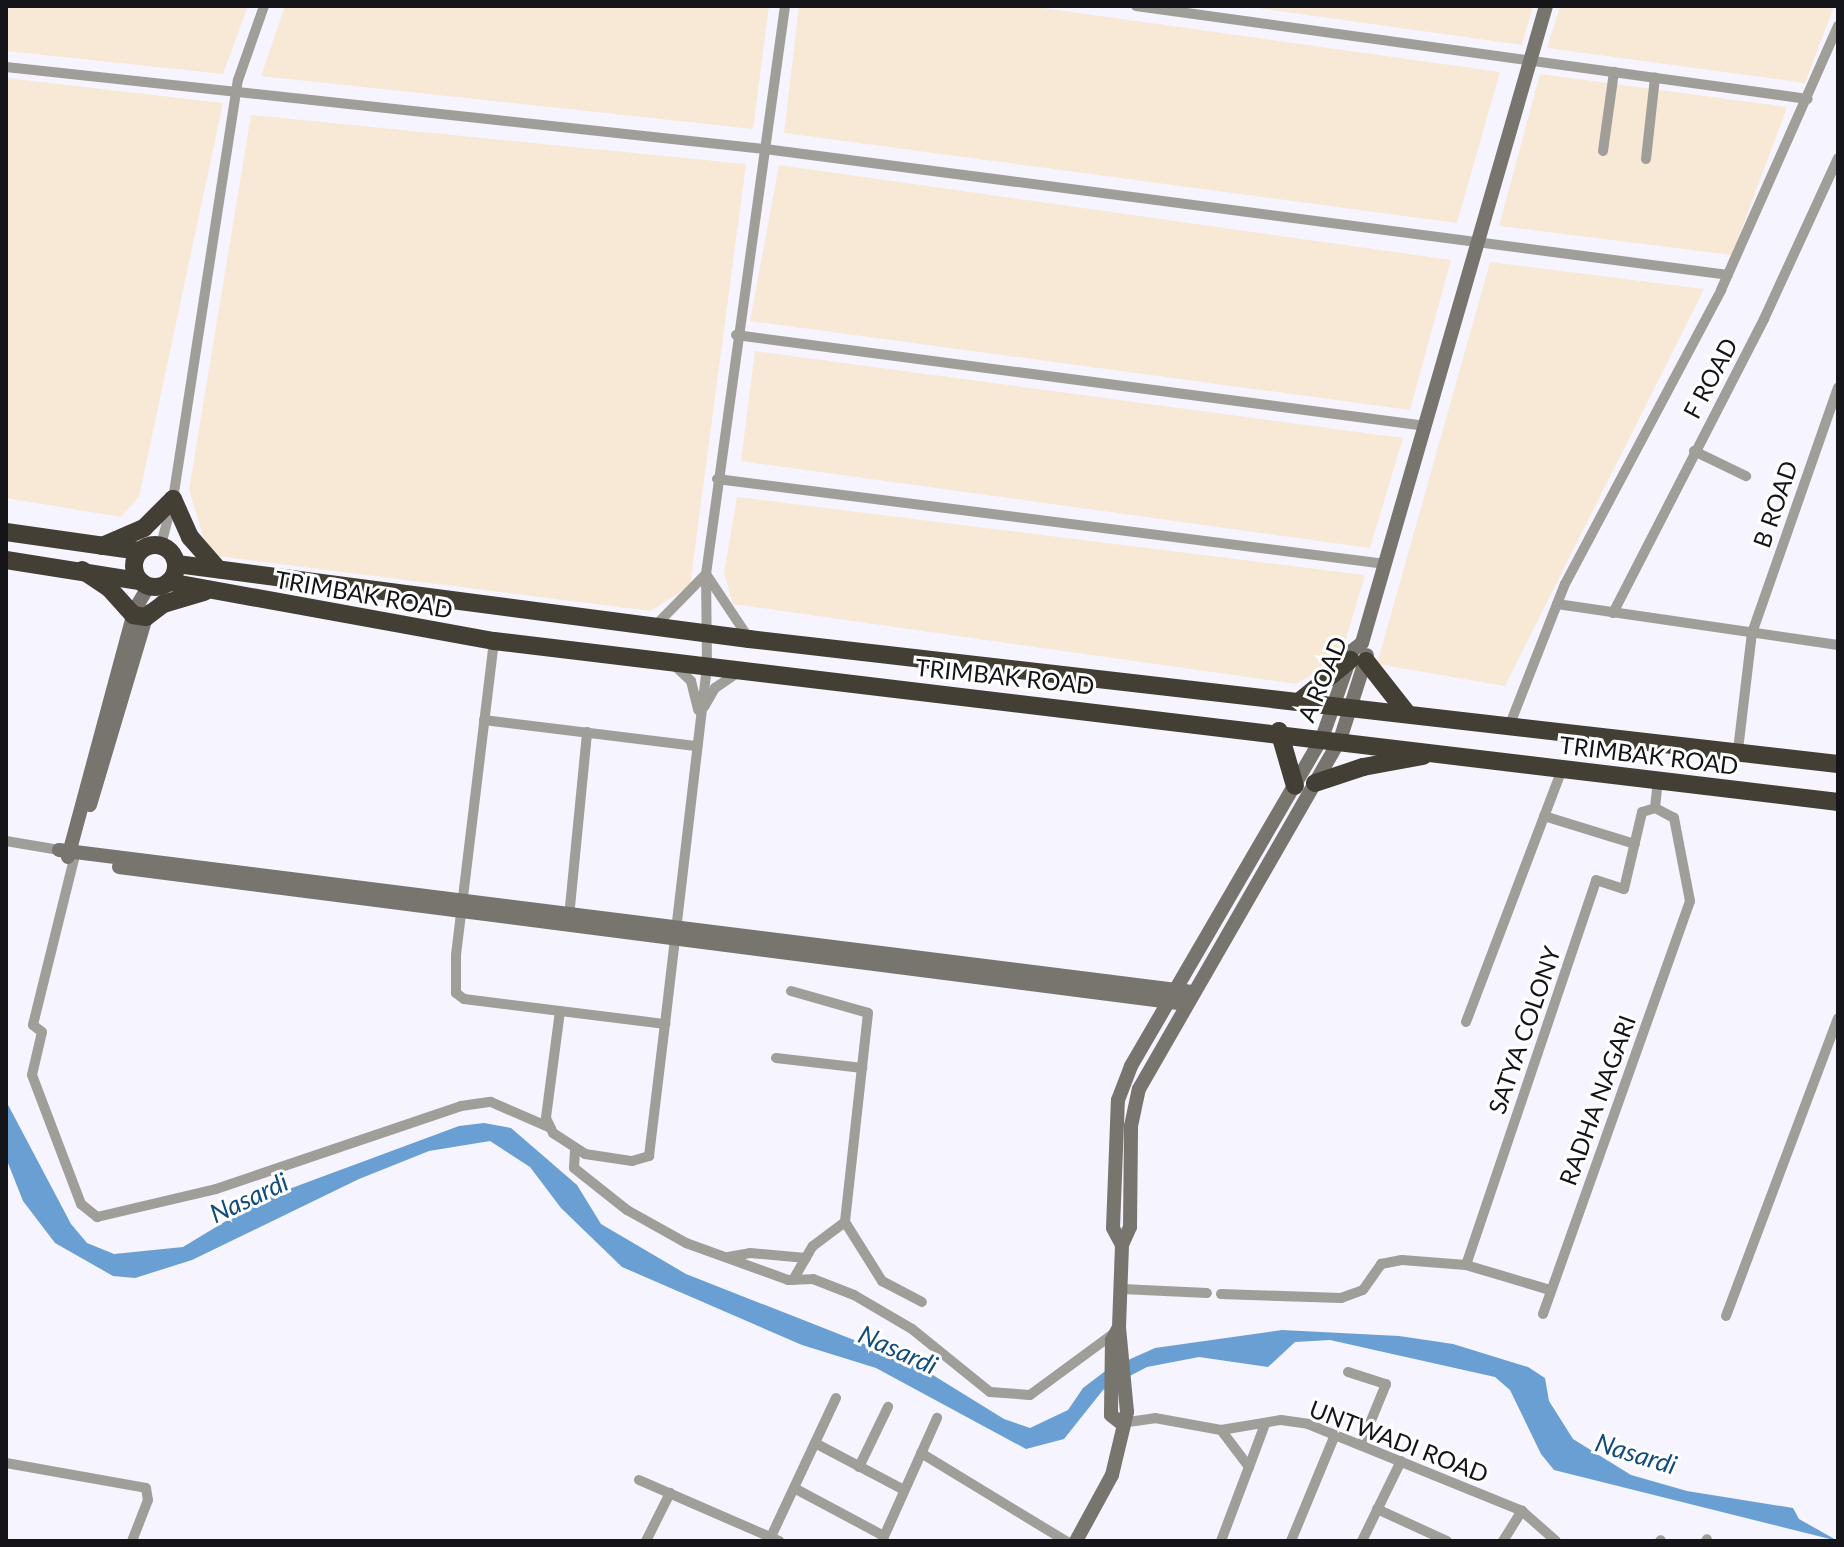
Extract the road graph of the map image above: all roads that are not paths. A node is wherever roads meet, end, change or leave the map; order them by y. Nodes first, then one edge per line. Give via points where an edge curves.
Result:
1 (264, 6) edge
2 (785, 6) edge
3 (1136, 6) edge
4 (1546, 6) edge
5 (1838, 26) edge
6 (1530, 60) junction
7 (6, 67) edge
8 (1614, 72) junction
9 (1655, 77) junction
10 (236, 92) junction
11 (1808, 99) junction
12 (765, 149) junction
13 (1603, 151) dead end
14 (1646, 159) dead end
15 (1837, 165) edge
16 (1476, 245) junction
17 (1728, 275) junction
18 (736, 335) junction
19 (1838, 388) edge
20 (1426, 426) junction
21 (1694, 451) junction
22 (1746, 476) dead end
23 (717, 479) junction
24 (173, 499) junction
25 (6, 532) edge
26 (161, 545) junction
27 (102, 546) junction
28 (140, 551) junction
29 (6, 560) edge
30 (177, 564) junction
31 (1386, 564) junction
32 (82, 570) junction
33 (220, 570) junction
34 (706, 574) junction
35 (169, 582) junction
36 (144, 584) junction
37 (211, 591) junction
38 (1557, 604) junction
39 (1613, 613) junction
40 (140, 616) junction
41 (656, 625) junction
42 (705, 631) junction
43 (1838, 632) edge
44 (1752, 633) junction
45 (749, 639) junction
46 (494, 641) junction
47 (1836, 644) edge
48 (1359, 654) junction
49 (667, 662) junction
50 (707, 667) junction
51 (740, 670) junction
52 (1300, 701) junction
53 (1345, 705) junction
54 (1406, 712) junction
55 (484, 720) junction
56 (699, 724) junction
57 (1510, 724) junction
58 (1279, 731) junction
59 (587, 732) junction
60 (1331, 739) junction
61 (697, 746) junction
62 (1738, 750) junction
63 (1445, 752) junction
64 (1838, 764) edge
65 (1562, 769) junction
66 (1658, 781) junction
67 (1315, 783) junction
68 (1295, 786) junction
69 (1838, 802) edge
70 (1655, 808) junction
71 (1544, 816) junction
72 (6, 841) edge
73 (1635, 844) junction
74 (70, 854) junction
75 (464, 905) junction
76 (569, 918) junction
77 (677, 931) junction
78 (791, 991) dead end
79 (1173, 994) junction
80 (1189, 998) junction
81 (560, 1011) junction
82 (1838, 1018) edge
83 (1466, 1022) dead end
84 (665, 1024) junction
85 (776, 1058) dead end
86 (862, 1068) junction
87 (551, 1128) junction
88 (575, 1150) junction
89 (845, 1222) junction
90 (1122, 1245) junction
91 (726, 1258) junction
92 (806, 1258) junction
93 (1466, 1265) junction
94 (793, 1280) junction
95 (1122, 1289) junction
96 (1550, 1290) junction
97 (1207, 1293) dead end
98 (1221, 1294) dead end
99 (922, 1302) dead end
100 (1543, 1314) dead end
101 (1726, 1316) dead end
102 (1118, 1335) junction
103 (1348, 1372) dead end
104 (836, 1398) dead end
105 (888, 1407) dead end
106 (1120, 1416) junction
107 (937, 1418) dead end
108 (1265, 1424) junction
109 (1221, 1430) junction
110 (1335, 1435) junction
111 (815, 1443) junction
112 (1361, 1445) junction
113 (921, 1453) junction
114 (1401, 1461) junction
115 (6, 1463) edge
116 (859, 1467) junction
117 (1249, 1467) junction
118 (639, 1480) dead end
119 (794, 1488) junction
120 (904, 1490) junction
121 (670, 1493) junction
122 (1377, 1509) junction
123 (1522, 1511) junction
124 (883, 1539) edge
125 (773, 1540) edge
126 (1554, 1540) edge
127 (132, 1541) edge
128 (646, 1541) edge
129 (1066, 1541) edge
130 (1076, 1541) edge
131 (1221, 1541) edge
132 (1291, 1541) edge
133 (1362, 1541) edge
134 (1447, 1541) edge
135 (1503, 1541) edge

1 - 10 street
2 - 12 street
3 - 6 street
4 - 6 street, A ROAD
5 - 11 street
6 - 8 street
6 - 16 street, A ROAD
7 - 10 street
8 - 9 street
8 - 13 street
9 - 11 street
9 - 14 street
10 - 12 street
10 - 24 street
11 - 17 street
12 - 16 street
12 - 18 street
15 - 21 street, F ROAD
16 - 17 street
16 - 20 street, A ROAD
17 - 38 street
18 - 20 street
18 - 23 street
19 - 44 street, B ROAD
20 - 31 street, A ROAD
21 - 22 street
21 - 39 street, F ROAD
23 - 31 street
23 - 34 street
24 - 26 street
24 - 27 highway via 144,528
24 - 33 highway via 202,555
25 - 27 highway
26 - 28 highway
26 - 30 highway
27 - 28 highway
28 - 36 highway via 134,563
29 - 32 highway
30 - 33 highway, TRIMBAK ROAD
30 - 35 highway
31 - 48 street, A ROAD
32 - 36 highway
32 - 40 highway
33 - 41 highway, TRIMBAK ROAD
34 - 41 street
34 - 42 street
34 - 45 street
35 - 36 highway
35 - 37 highway, TRIMBAK ROAD
36 - 40 street
37 - 40 highway
37 - 46 highway, TRIMBAK ROAD
38 - 39 street
38 - 57 street
39 - 44 street
40 - 74 street
41 - 42 highway, TRIMBAK ROAD
42 - 45 highway, TRIMBAK ROAD
42 - 50 street
43 - 47 street
44 - 47 street
44 - 62 street, B ROAD
45 - 52 highway, TRIMBAK ROAD
46 - 49 highway, TRIMBAK ROAD
46 - 55 street
48 - 52 highway
48 - 53 street, A ROAD
48 - 54 highway
49 - 50 highway, TRIMBAK ROAD
49 - 56 street via 691,681
50 - 51 highway, TRIMBAK ROAD
50 - 56 street
51 - 56 street via 706,700
51 - 58 highway, TRIMBAK ROAD
52 - 53 highway, TRIMBAK ROAD
53 - 54 highway, TRIMBAK ROAD
53 - 60 street, A ROAD
54 - 57 highway, TRIMBAK ROAD
55 - 59 street
55 - 75 street
56 - 61 street
57 - 62 highway, TRIMBAK ROAD
58 - 60 highway, TRIMBAK ROAD
58 - 68 highway
59 - 61 street
59 - 76 street
60 - 63 highway, TRIMBAK ROAD
60 - 67 street
60 - 68 street, A ROAD
61 - 77 street
62 - 64 highway, TRIMBAK ROAD
63 - 65 highway, TRIMBAK ROAD
63 - 67 highway via 1363,767
65 - 66 highway, TRIMBAK ROAD
65 - 71 street
66 - 69 highway, TRIMBAK ROAD
66 - 70 street
67 - 80 street
68 - 79 street, A ROAD
70 - 73 street via 1642,812
70 - 96 street, RADHA NAGARI via 1674,818 1690,901
71 - 73 street
71 - 83 street
72 - 74 street
73 - 93 street, SATYA COLONY via 1624,889 1596,880
74 - 75 street
74 - 87 street via 33,1025 42,1032 32,1075 81,1204 97,1217 216,1189 461,1106 491,1102
75 - 76 street
75 - 81 street via 456,993 464,999
76 - 77 street
77 - 79 street
77 - 84 street
78 - 86 street via 865,1010
79 - 80 street
79 - 90 street, A ROAD via 1127,1075 1115,1109 1113,1228
80 - 90 street via 1134,1107 1130,1227
81 - 84 street
81 - 87 street via 546,1118
82 - 101 street
84 - 88 street via 649,1156 632,1161
85 - 86 street
86 - 89 street
87 - 88 street
88 - 91 street via 574,1168 627,1210
89 - 92 street
89 - 99 street via 873,1259 882,1281
90 - 95 street, A ROAD
91 - 92 street via 750,1253
91 - 94 street
92 - 94 street
93 - 96 street
93 - 98 street via 1391,1260 1381,1264 1363,1290 1341,1298
94 - 102 street via 813,1279 865,1302 912,1329 990,1392 1030,1395
95 - 97 street
95 - 102 street, A ROAD
96 - 100 street, RADHA NAGARI
102 - 106 street, A ROAD
103 - 112 street via 1386,1384
104 - 111 street
105 - 116 street
106 - 109 street, UNTWADI ROAD
106 - 130 street, A ROAD via 1112,1475
107 - 113 street
108 - 109 street, UNTWADI ROAD
108 - 110 street, UNTWADI ROAD via 1308,1424
108 - 117 street
109 - 117 street
110 - 112 street, UNTWADI ROAD
110 - 132 street
111 - 116 street
111 - 119 street
112 - 114 street, UNTWADI ROAD
113 - 120 street
113 - 129 street
114 - 122 street
114 - 123 street, UNTWADI ROAD
115 - 127 street via 146,1488 148,1500
116 - 120 street
117 - 131 street
118 - 121 street
119 - 124 street
119 - 125 street
120 - 124 street
121 - 125 street
121 - 128 street
122 - 133 street
122 - 134 street
123 - 126 street, UNTWADI ROAD
123 - 135 street

